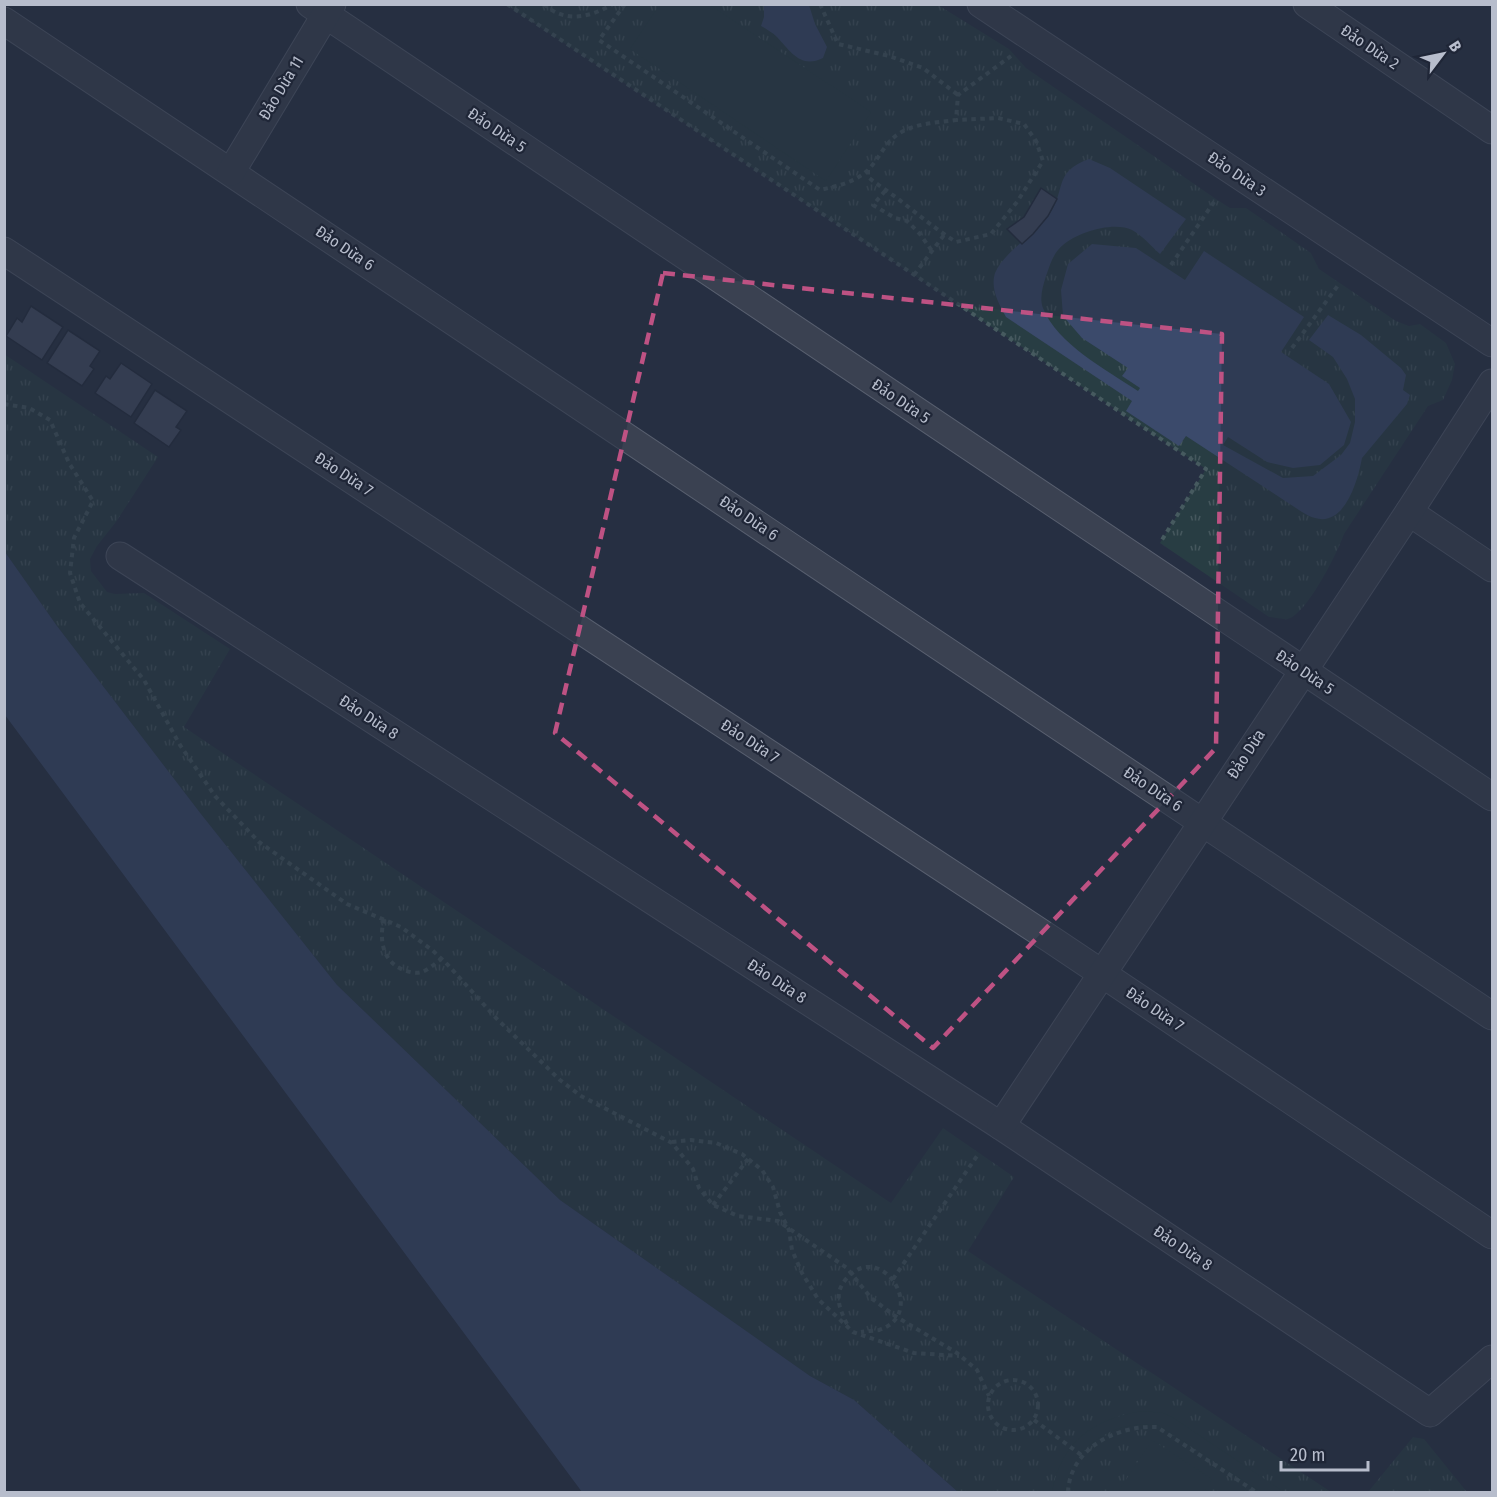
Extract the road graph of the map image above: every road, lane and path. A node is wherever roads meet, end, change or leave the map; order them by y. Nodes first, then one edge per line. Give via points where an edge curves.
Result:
1 (507, 4) edge
2 (544, 4) edge
3 (613, 4) edge
4 (625, 4) edge
5 (820, 4) edge
6 (981, 4) edge
7 (1307, 4) edge
8 (322, 8) edge
9 (4, 21) edge
10 (1014, 54) dead end
11 (958, 95) junction
12 (956, 120) junction
13 (1492, 130) edge
14 (868, 170) junction
15 (231, 172) junction
16 (885, 191) junction
17 (1216, 199) dead end
18 (944, 235) junction
19 (4, 251) edge
20 (932, 251) junction
21 (1171, 265) dead end
22 (914, 275) junction
23 (1339, 284) dead end
24 (1492, 343) edge
25 (1292, 348) dead end
26 (1492, 383) edge
27 (4, 404) edge
28 (1409, 512) junction
29 (1160, 543) dead end
30 (120, 556) dead end
31 (1492, 568) edge
32 (1302, 670) junction
33 (1492, 797) edge
34 (1202, 822) junction
35 (384, 919) junction
36 (441, 959) junction
37 (1102, 973) junction
38 (1492, 1016) edge
39 (1001, 1126) junction
40 (672, 1143) junction
41 (979, 1153) dead end
42 (748, 1159) junction
43 (713, 1205) junction
44 (789, 1230) junction
45 (1492, 1234) edge
46 (851, 1273) junction
47 (893, 1279) junction
48 (896, 1317) junction
49 (849, 1328) junction
50 (857, 1333) junction
51 (960, 1356) junction
52 (1492, 1359) edge
53 (989, 1396) junction
54 (1034, 1420) junction
55 (1084, 1457) junction
56 (1068, 1492) edge
57 (1257, 1492) edge

1 - 22 path
2 - 3 path via 551,11 585,17
4 - 14 path via 599,40 820,190 846,185
5 - 11 path via 838,44 923,68
6 - 24 street, Đảo Dừa 3
7 - 13 street, Đảo Dừa 2
8 - 15 street, Đảo Dừa 11
8 - 32 street, Đảo Dừa 5
9 - 15 street, Đảo Dừa 6
10 - 11 path
11 - 12 path
12 - 14 path via 919,125 894,136
12 - 18 path via 998,118 1024,124 1044,161 991,234 956,242
14 - 16 path via 868,177
15 - 34 street, Đảo Dừa 6
16 - 18 path
16 - 20 path via 873,205 907,221
17 - 21 path
18 - 20 path
19 - 37 street, Đảo Dừa 7
20 - 22 path
22 - 29 path via 1206,469
23 - 25 path
26 - 28 street, Đảo Dừa
27 - 35 path via 30,408 50,420 69,464 93,501 74,538 70,573 80,603 144,680 180,745 215,796 259,842 347,904
28 - 31 street
28 - 32 street, Đảo Dừa
30 - 39 street, Đảo Dừa 8
32 - 33 street, Đảo Dừa 5
32 - 34 street, Đảo Dừa
34 - 37 street, Đảo Dừa
34 - 38 street, Đảo Dừa 6
35 - 36 path via 401,927
35 - 36 path via 380,935 394,967 410,973 423,972
36 - 40 path via 560,1080 581,1096
37 - 39 street, Đảo Dừa
37 - 45 street, Đảo Dừa 7
39 - 52 street, Đảo Dừa 8 via 1430,1413
40 - 42 path via 716,1143
40 - 43 path via 693,1169 699,1188
41 - 47 path
42 - 43 path
42 - 44 path via 762,1170 773,1187
43 - 44 path via 738,1216 778,1221
44 - 46 path
44 - 49 path via 792,1250 818,1299
46 - 47 path via 868,1268 886,1272
46 - 48 path via 872,1298
46 - 49 path via 839,1290 838,1299
47 - 48 path via 901,1298
48 - 50 path via 880,1329
48 - 51 path
49 - 50 path
50 - 51 path via 914,1353
51 - 53 path via 977,1370
53 - 54 path via 988,1412 1005,1429 1020,1429
53 - 54 path via 999,1383 1016,1379 1025,1382 1032,1387 1039,1403
54 - 55 path
55 - 56 path
55 - 57 path via 1102,1439 1131,1429 1157,1427

